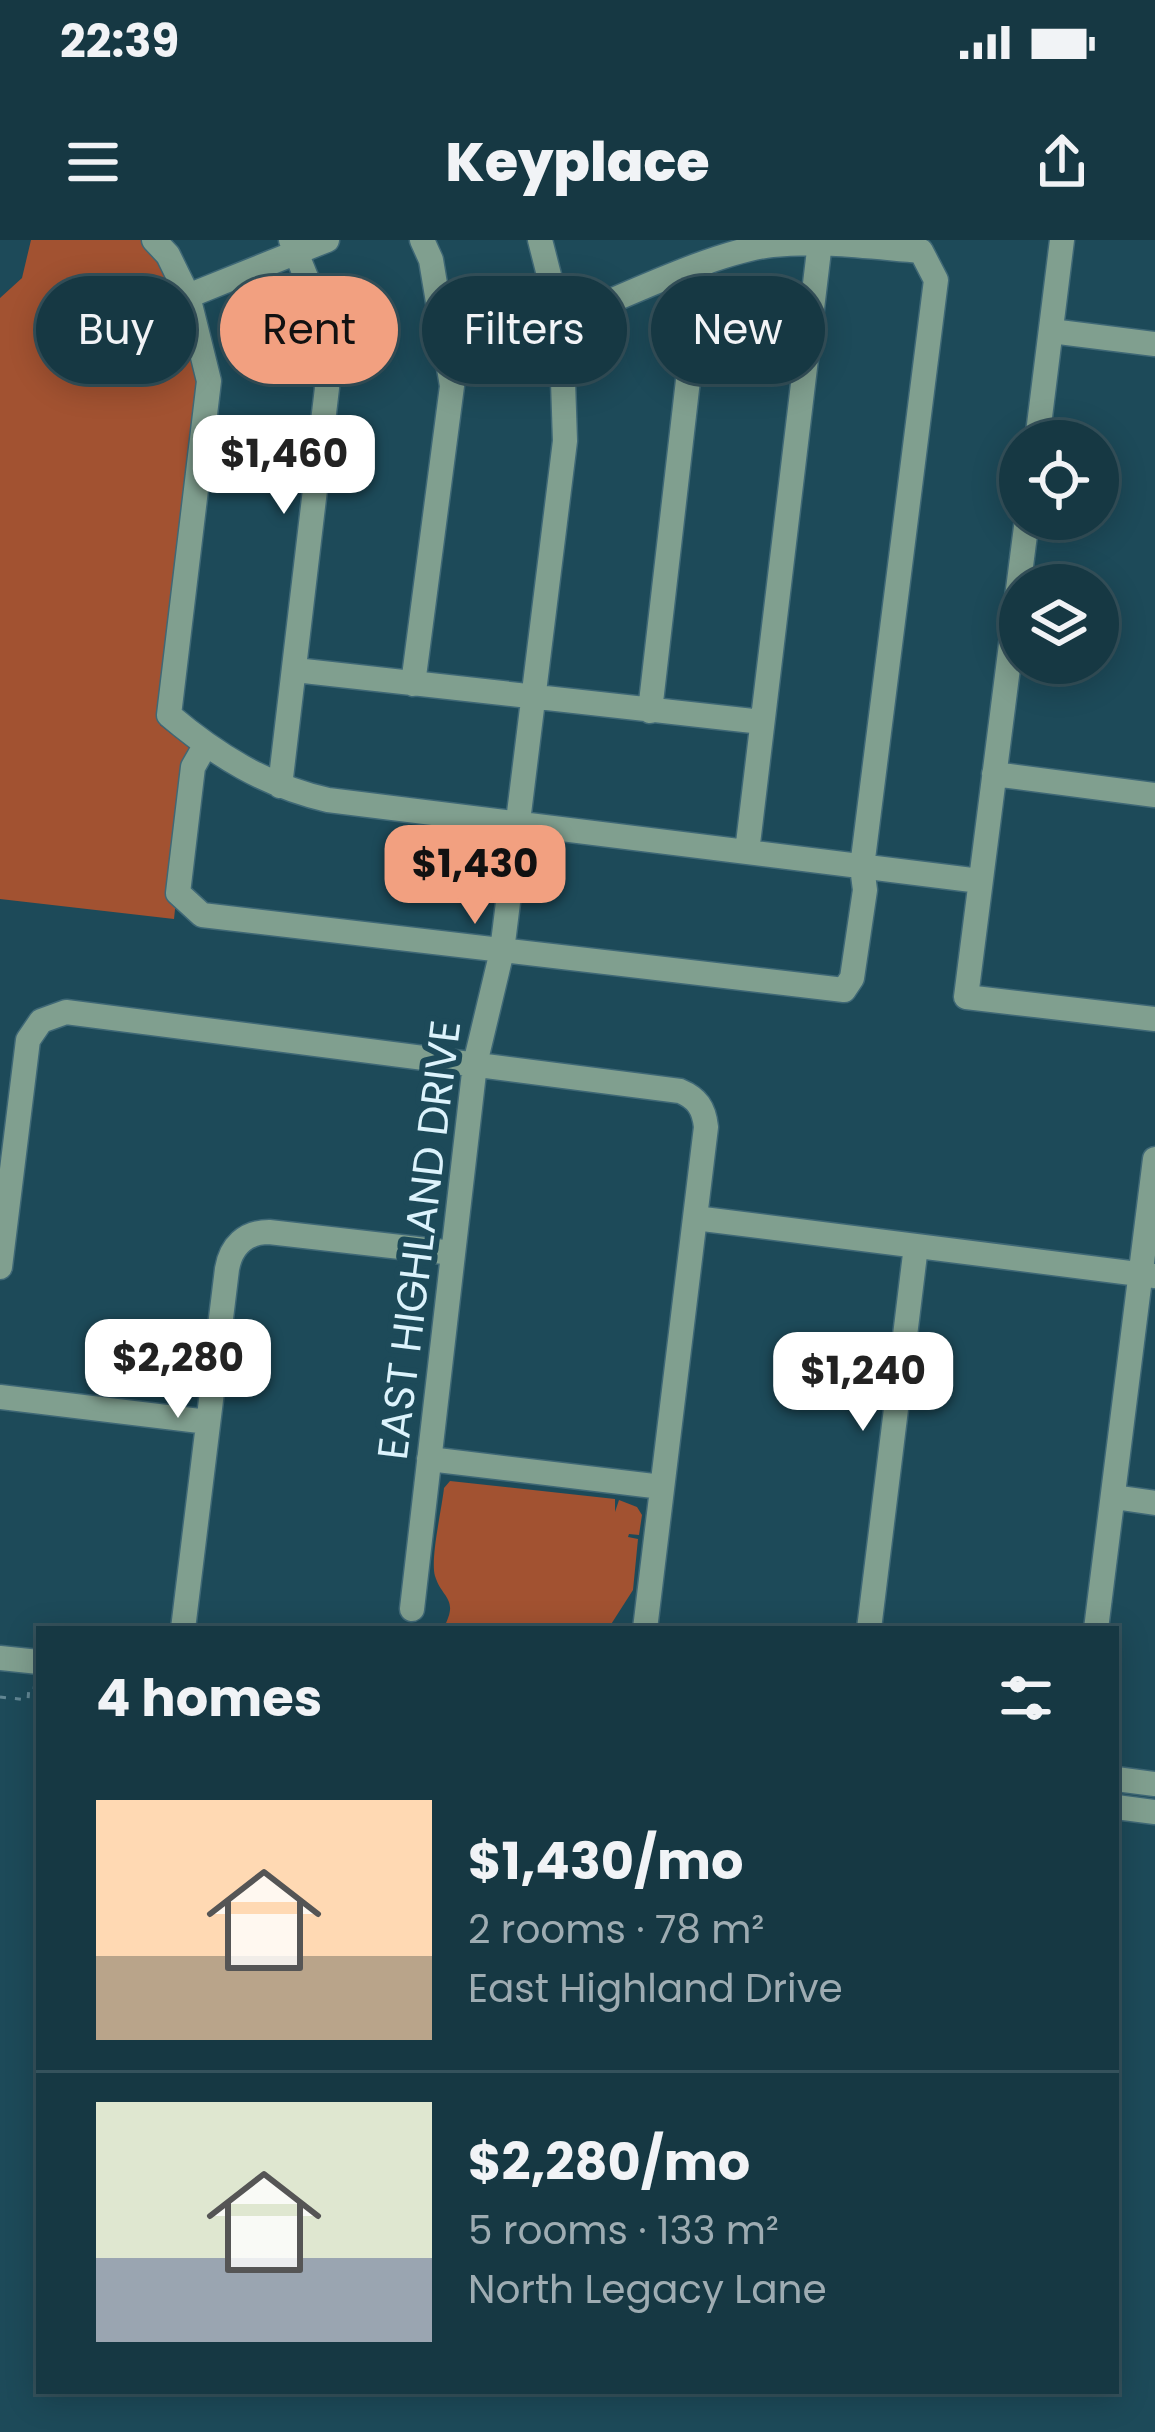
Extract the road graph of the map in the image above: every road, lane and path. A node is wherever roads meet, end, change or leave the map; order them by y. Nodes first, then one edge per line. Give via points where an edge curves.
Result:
1 (154, 240) edge
2 (327, 240) edge
3 (422, 240) edge
4 (540, 240) edge
5 (1062, 240) edge
6 (820, 242) edge
7 (295, 246) edge
8 (922, 246) edge
9 (701, 267) junction
10 (179, 276) edge
11 (549, 276) edge
12 (196, 292) edge
13 (627, 296) edge
14 (196, 324) edge
15 (1051, 331) junction
16 (1155, 344) edge
17 (564, 384) edge
18 (1039, 420) edge
19 (1024, 540) edge
20 (295, 670) junction
21 (413, 684) junction
22 (532, 698) junction
23 (650, 711) junction
24 (762, 722) junction
25 (206, 746) junction
26 (994, 774) junction
27 (280, 786) junction
28 (1155, 795) edge
29 (518, 822) junction
30 (747, 852) junction
31 (862, 867) junction
32 (980, 881) junction
33 (502, 951) junction
34 (1155, 1019) edge
35 (475, 1064) junction
36 (1155, 1159) edge
37 (694, 1218) junction
38 (916, 1246) junction
39 (453, 1253) junction
40 (0, 1267) edge
41 (1148, 1275) edge
42 (0, 1396) edge
43 (208, 1422) junction
44 (429, 1459) junction
45 (662, 1487) junction
46 (1114, 1497) junction
47 (1155, 1503) edge
48 (412, 1609) dead end
49 (183, 1626) edge
50 (645, 1626) edge
51 (869, 1626) edge
52 (1096, 1626) edge
53 (0, 1658) edge
54 (36, 1662) edge
55 (36, 1688) edge
56 (0, 1697) edge
57 (1119, 1779) edge
58 (1155, 1784) edge
59 (1119, 1807) edge
60 (1155, 1812) edge

1 - 10 street
2 - 7 street
3 - 21 street via 452,386
4 - 11 street, EAST HIGHLAND DRIVE
5 - 15 street
6 - 8 street
6 - 9 street via 766,246
6 - 24 street
7 - 12 street
7 - 20 street via 318,307 327,388
8 - 31 street via 936,280
9 - 13 street
9 - 23 street
14 - 25 street via 208,404 169,715
15 - 16 street
15 - 18 street
17 - 22 street, EAST HIGHLAND DRIVE via 566,442
19 - 26 street
20 - 21 street
20 - 27 street
21 - 22 street
22 - 23 street
22 - 29 street, EAST HIGHLAND DRIVE
23 - 24 street
24 - 30 street
25 - 27 street
25 - 33 street via 193,767 178,893 202,915
26 - 28 street
26 - 32 street
27 - 29 street via 328,800
29 - 30 street
29 - 33 street, EAST HIGHLAND DRIVE
30 - 31 street
31 - 32 street
31 - 33 street via 852,978 837,992
32 - 34 street via 966,997
33 - 35 street, EAST HIGHLAND DRIVE
35 - 37 street via 692,1096 706,1127
35 - 39 street, EAST HIGHLAND DRIVE
35 - 40 street via 66,1012 40,1021 28,1040
36 - 41 street
37 - 38 street
37 - 45 street
38 - 41 street
38 - 51 street
39 - 43 street via 269,1232 239,1242 227,1269
39 - 44 street, EAST HIGHLAND DRIVE
41 - 46 street
42 - 43 street
43 - 49 street
44 - 45 street
44 - 48 street, EAST HIGHLAND DRIVE
45 - 50 street
46 - 47 street
46 - 52 street
53 - 54 street
55 - 56 path via 29,1687 28,1700
57 - 58 street
59 - 60 street

